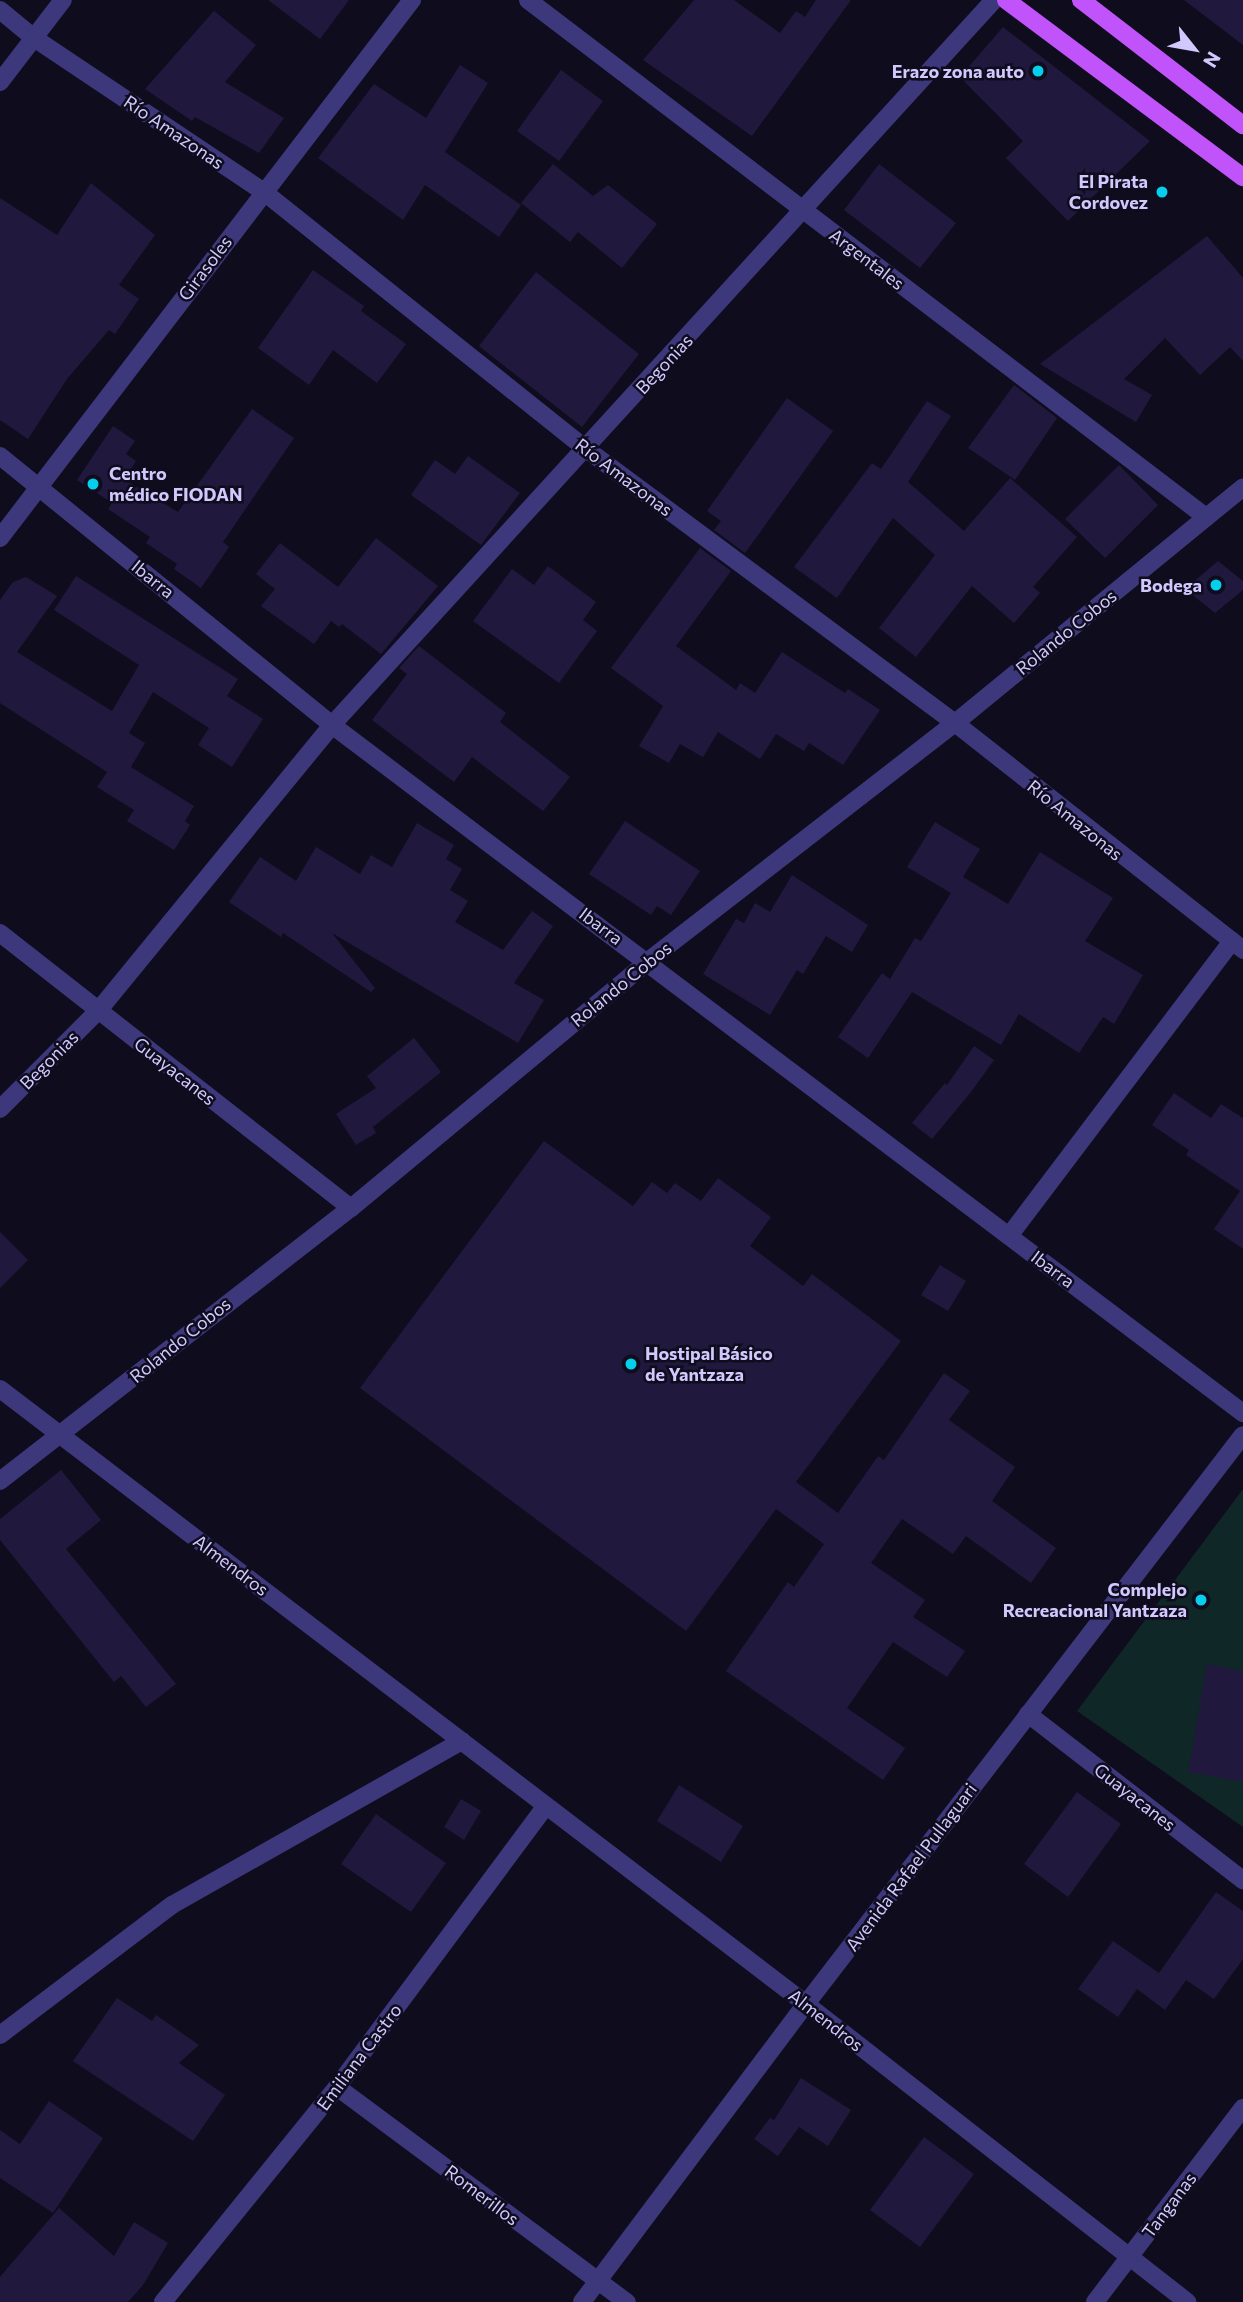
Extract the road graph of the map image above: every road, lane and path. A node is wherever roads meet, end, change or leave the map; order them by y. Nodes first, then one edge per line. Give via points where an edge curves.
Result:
1 (63, 0) edge
2 (412, 0) edge
3 (528, 0) edge
4 (994, 0) edge
5 (1006, 0) edge
6 (1081, 0) edge
7 (0, 10) edge
8 (34, 38) junction
9 (0, 82) edge
10 (1243, 125) edge
11 (1243, 177) edge
12 (264, 192) junction
13 (805, 211) junction
14 (586, 449) junction
15 (0, 456) edge
16 (39, 486) junction
17 (1243, 487) edge
18 (1206, 517) junction
19 (0, 538) edge
20 (955, 723) junction
21 (332, 725) junction
22 (0, 933) edge
23 (1237, 946) edge
24 (648, 961) junction
25 (97, 1011) junction
26 (0, 1109) edge
27 (351, 1208) junction
28 (1009, 1236) junction
29 (0, 1390) edge
30 (1243, 1413) edge
31 (1243, 1435) edge
32 (61, 1436) junction
33 (0, 1481) edge
34 (1028, 1714) junction
35 (462, 1741) junction
36 (546, 1805) junction
37 (1243, 1880) edge
38 (806, 2004) junction
39 (0, 2035) edge
40 (337, 2087) junction
41 (1243, 2108) edge
42 (1129, 2257) junction
43 (599, 2281) junction
44 (163, 2302) edge
45 (582, 2302) edge
46 (628, 2302) edge
47 (1095, 2302) edge
48 (1188, 2302) edge

1 - 8 street
2 - 12 street, Girasoles
3 - 13 street, Argentales
4 - 13 street, Begonias
5 - 11 main road
6 - 10 main road
7 - 8 street, Río Amazonas
8 - 9 street
8 - 12 street, Río Amazonas
12 - 14 street, Río Amazonas
12 - 16 street, Girasoles
13 - 14 street, Begonias
13 - 18 street, Argentales
14 - 20 street, Río Amazonas
14 - 21 street, Begonias
15 - 16 street, Ibarra
16 - 19 street, Girasoles
16 - 21 street, Ibarra
17 - 18 street, Rolando Cobos
18 - 20 street, Rolando Cobos
20 - 23 street, Río Amazonas
20 - 24 street, Rolando Cobos
21 - 24 street, Ibarra
21 - 25 street, Begonias
22 - 25 street, Guayacanes
23 - 28 street
24 - 27 street, Rolando Cobos
24 - 28 street, Ibarra
25 - 26 street, Begonias
25 - 27 street, Guayacanes
27 - 32 street, Rolando Cobos
28 - 30 street, Ibarra
29 - 32 street, Almendros
31 - 34 street, Avenida Rafael Pullaguari
32 - 33 street, Rolando Cobos
32 - 35 street, Almendros
34 - 37 street, Guayacanes
34 - 38 street, Avenida Rafael Pullaguari
35 - 36 street, Almendros
35 - 39 street via 172,1905
36 - 38 street, Almendros
36 - 40 street, Emiliana Castro
38 - 42 street, Almendros
38 - 43 street, Avenida Rafael Pullaguari
40 - 43 street, Romerillos
40 - 44 street, Emiliana Castro
41 - 42 street, Tanganas
42 - 47 street, Tanganas
42 - 48 street, Almendros
43 - 45 street, Avenida Rafael Pullaguari
43 - 46 street, Romerillos

